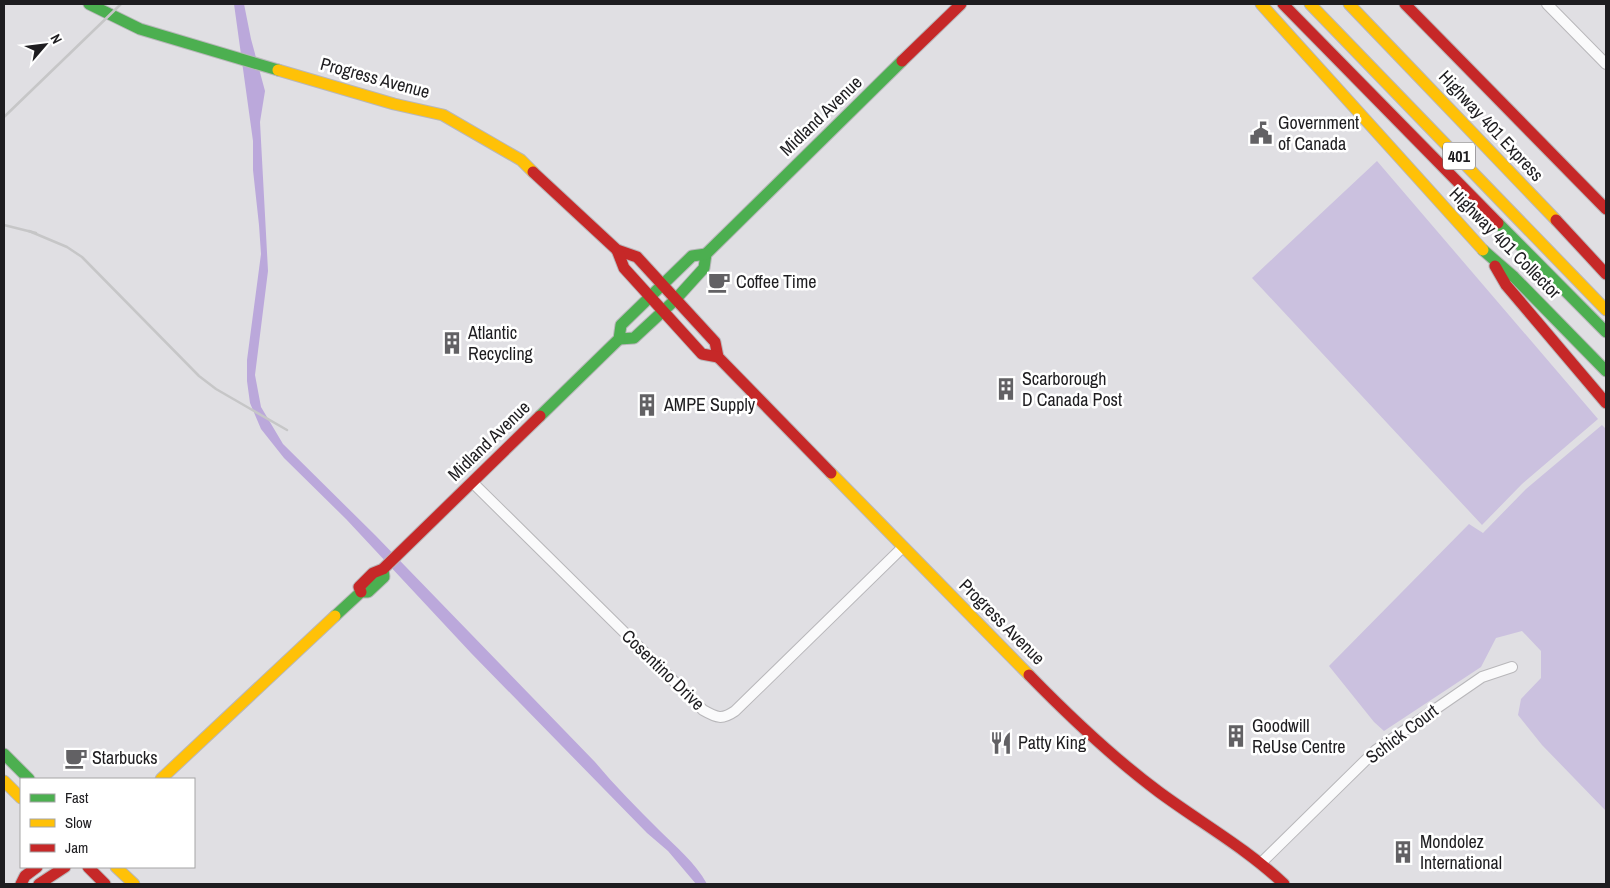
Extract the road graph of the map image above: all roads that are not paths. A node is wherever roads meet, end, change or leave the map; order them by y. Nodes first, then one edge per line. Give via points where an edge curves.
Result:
1 (89, 4) edge
2 (961, 4) edge
3 (1261, 4) edge
4 (1283, 4) edge
5 (1310, 4) edge
6 (1348, 4) edge
7 (1405, 4) edge
8 (1546, 4) edge
9 (1606, 64) edge
10 (1472, 70) junction
11 (1606, 208) edge
12 (1606, 221) edge
13 (617, 250) junction
14 (706, 254) junction
15 (1491, 259) junction
16 (1606, 274) edge
17 (662, 286) junction
18 (650, 298) junction
19 (675, 300) junction
20 (1606, 310) edge
21 (662, 311) junction
22 (1606, 332) edge
23 (619, 339) junction
24 (718, 356) junction
25 (1606, 371) edge
26 (1606, 404) edge
27 (472, 482) junction
28 (903, 547) junction
29 (1512, 667) dead end
30 (4, 754) edge
31 (28, 778) edge
32 (163, 778) edge
33 (4, 781) edge
34 (20, 797) edge
35 (1262, 862) junction
36 (36, 868) edge
37 (63, 868) edge
38 (89, 868) edge
39 (117, 868) edge
40 (22, 884) edge
41 (39, 884) edge
42 (105, 884) edge
43 (134, 884) edge
44 (1284, 884) edge

1 - 13 main road, Progress Avenue via 140,29 394,104 443,115 521,160
2 - 14 main road, Midland Avenue
3 - 15 main road, Highway 401 Collector / 401
4 - 22 main road
5 - 20 main road, 401
6 - 16 main road, Highway 401 Express / 401
7 - 10 main road
8 - 9 street
10 - 11 main road
10 - 12 main road
13 - 17 main road, Progress Avenue via 637,257
13 - 18 main road, Progress Avenue via 624,268
14 - 17 main road, Midland Avenue via 692,256
14 - 19 main road, Midland Avenue via 704,268
15 - 25 main road, Highway 401 Collector / 401 via 1514,277
15 - 26 main road via 1506,286
17 - 18 main road, Midland Avenue
17 - 19 main road, Progress Avenue
18 - 21 main road, Progress Avenue
18 - 23 main road, Midland Avenue via 621,325
19 - 21 main road, Midland Avenue
19 - 24 main road, Progress Avenue via 715,342
21 - 23 main road, Midland Avenue via 634,338
21 - 24 main road, Progress Avenue via 702,354
23 - 27 main road, Midland Avenue
24 - 28 main road, Progress Avenue
27 - 28 street, Cosentino Drive via 703,710 717,718 724,718 735,711
27 - 32 main road, Midland Avenue via 383,569 377,570 361,584 361,592
28 - 35 main road, Progress Avenue via 1058,706 1119,760
29 - 35 street, Schick Court via 1482,676 1376,750
30 - 31 main road
33 - 34 main road
35 - 44 main road, Progress Avenue
36 - 40 main road via 25,876
37 - 41 main road
38 - 42 main road
39 - 43 main road

